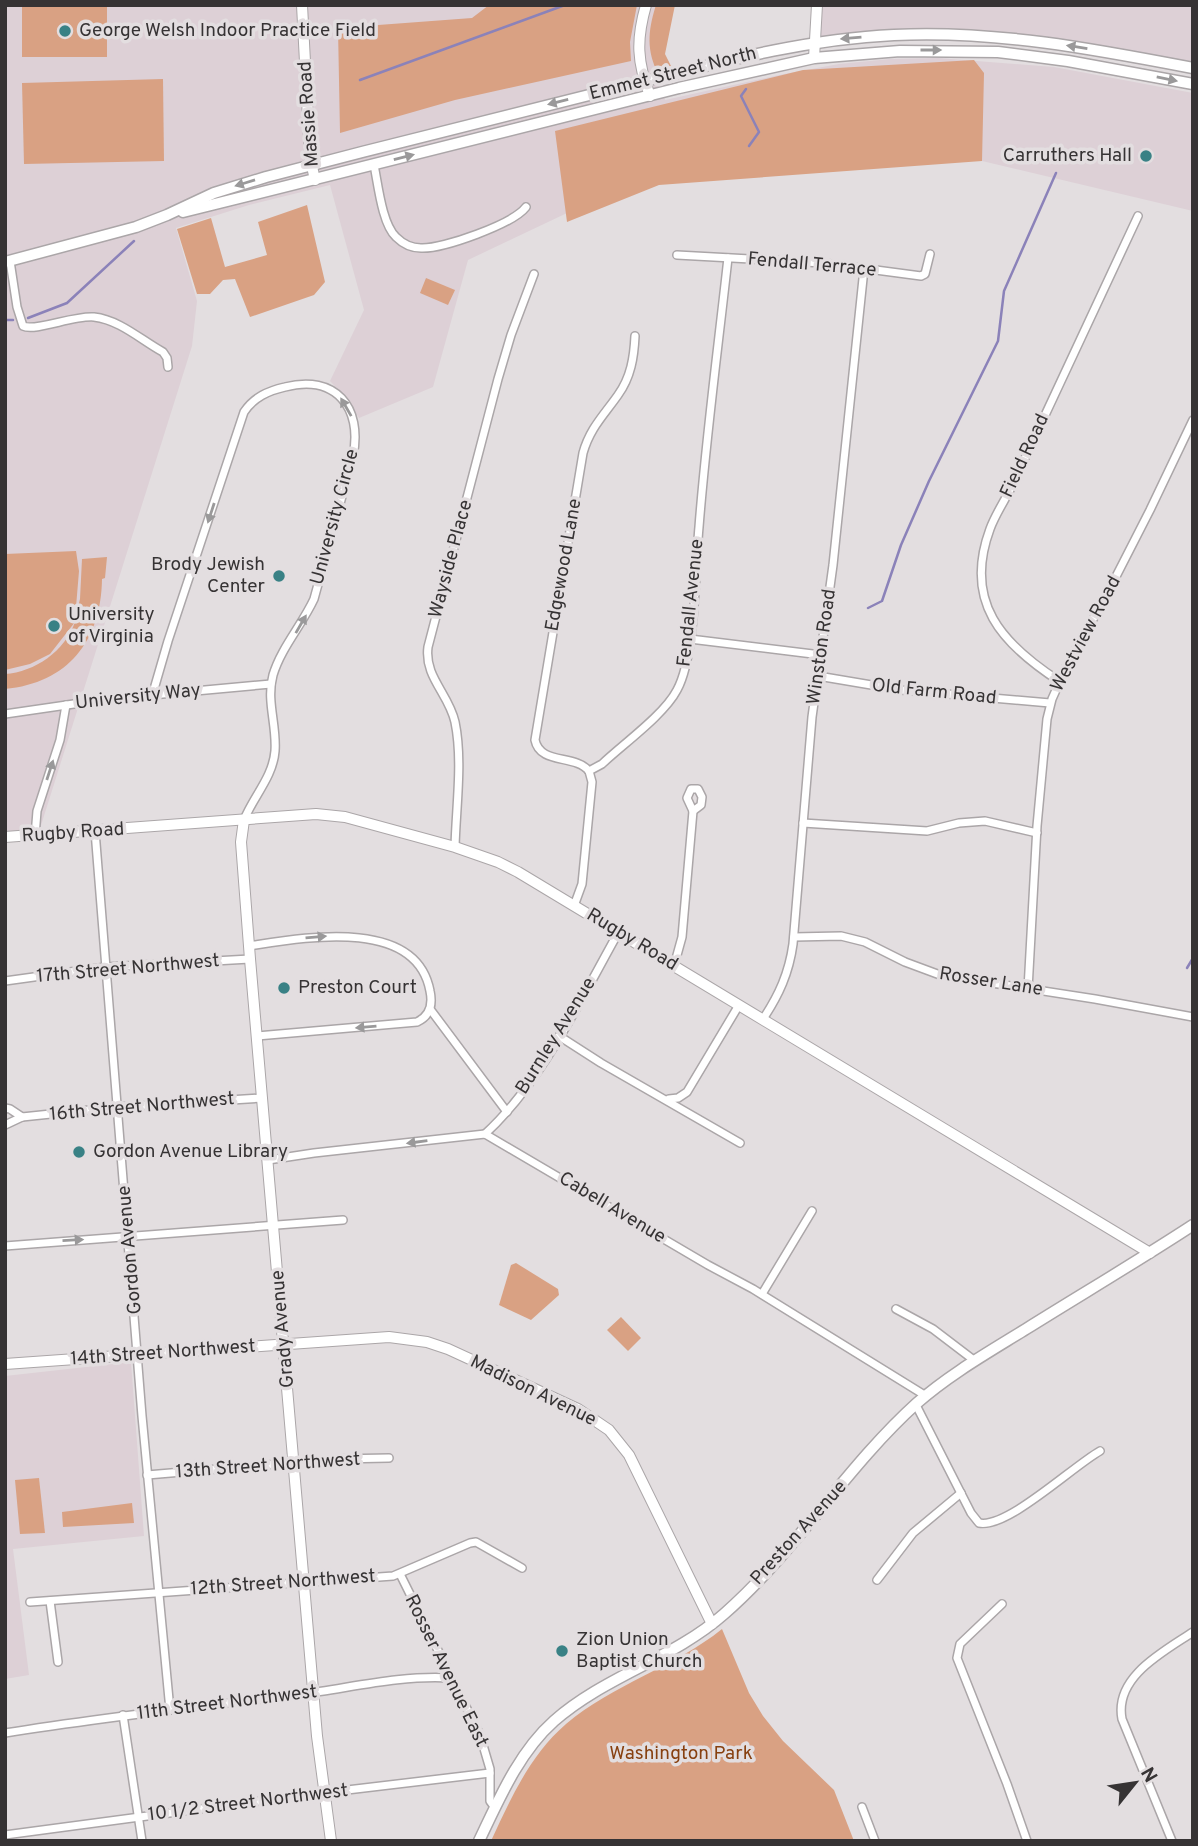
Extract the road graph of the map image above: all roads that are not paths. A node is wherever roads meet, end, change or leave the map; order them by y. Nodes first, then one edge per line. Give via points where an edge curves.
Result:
1 (302, 5) edge
2 (646, 5) edge
3 (817, 5) edge
4 (815, 42) junction
5 (814, 58) junction
6 (1193, 68) edge
7 (645, 81) junction
8 (1193, 84) edge
9 (650, 96) junction
10 (311, 165) junction
11 (374, 165) junction
12 (314, 180) junction
13 (526, 208) dead end
14 (167, 215) junction
15 (1138, 216) dead end
16 (930, 254) dead end
17 (677, 255) dead end
18 (728, 258) junction
19 (8, 262) edge
20 (864, 269) junction
21 (534, 274) dead end
22 (635, 336) dead end
23 (168, 367) dead end
24 (1193, 420) edge
25 (690, 639) junction
26 (821, 655) junction
27 (818, 676) junction
28 (1059, 681) junction
29 (271, 684) junction
30 (152, 696) junction
31 (1051, 703) junction
32 (66, 705) junction
33 (5, 714) edge
34 (589, 771) junction
35 (693, 811) dead end
36 (244, 820) junction
37 (803, 823) junction
38 (95, 831) junction
39 (1037, 833) junction
40 (35, 836) junction
41 (5, 837) edge
42 (455, 847) junction
43 (574, 906) junction
44 (618, 933) junction
45 (794, 937) junction
46 (249, 946) junction
47 (250, 959) junction
48 (674, 965) junction
49 (106, 967) junction
50 (5, 981) edge
51 (1028, 989) junction
52 (739, 1005) junction
53 (430, 1009) junction
54 (1193, 1017) edge
55 (763, 1019) junction
56 (559, 1035) junction
57 (257, 1036) junction
58 (262, 1098) junction
59 (667, 1099) junction
60 (118, 1107) junction
61 (5, 1108) edge
62 (507, 1112) junction
63 (22, 1117) junction
64 (5, 1125) edge
65 (485, 1134) junction
66 (740, 1143) dead end
67 (268, 1160) junction
68 (812, 1211) dead end
69 (343, 1220) dead end
70 (274, 1225) junction
71 (1193, 1225) edge
72 (129, 1236) junction
73 (5, 1246) edge
74 (1150, 1253) junction
75 (762, 1294) junction
76 (896, 1309) dead end
77 (405, 1339) joint
78 (285, 1344) junction
79 (139, 1354) junction
80 (975, 1361) junction
81 (5, 1364) edge
82 (926, 1396) junction
83 (916, 1405) junction
84 (1100, 1451) dead end
85 (389, 1458) dead end
86 (295, 1464) junction
87 (148, 1475) junction
88 (961, 1493) junction
89 (522, 1568) dead end
90 (400, 1574) junction
91 (877, 1580) dead end
92 (305, 1583) junction
93 (159, 1592) junction
94 (50, 1601) junction
95 (30, 1602) dead end
96 (1002, 1604) dead end
97 (712, 1624) junction
98 (1193, 1632) edge
99 (58, 1662) dead end
100 (450, 1678) junction
101 (314, 1692) junction
102 (170, 1710) junction
103 (124, 1715) junction
104 (5, 1733) edge
105 (490, 1773) junction
106 (323, 1793) junction
107 (862, 1807) dead end
108 (496, 1808) junction
109 (139, 1817) junction
110 (5, 1835) edge
111 (331, 1840) edge
112 (142, 1841) edge
113 (479, 1841) edge
114 (875, 1841) edge
115 (1027, 1841) edge
116 (1172, 1841) edge

1 - 10 street, Massie Road
2 - 7 street via 638,49
3 - 4 street
4 - 5 street
6 -> 4 main road, Emmet Street North via 987,36 895,35
4 - 7 main road, Emmet Street North
5 -> 8 main road, Emmet Street North via 900,51 998,52
5 - 9 main road, Emmet Street North
7 - 9 street
7 -> 10 main road, Emmet Street North
11 -> 9 main road, Emmet Street North
10 - 12 street, Massie Road
10 -> 14 main road, Emmet Street North via 214,193
11 - 12 main road, Emmet Street North
11 - 13 street via 388,225 396,238 411,246 427,248 479,233 515,218
12 - 14 main road, Emmet Street North
14 - 19 main road, Emmet Street North
15 - 28 street, Field Road via 985,545 984,592 995,625 1020,653
16 - 20 street, Fendall Terrace via 921,276
17 - 18 street, Fendall Terrace
18 - 20 street, Fendall Terrace
18 - 25 street, Fendall Avenue
19 - 23 street via 23,326 31,329 83,317 104,319 163,352
20 - 26 street, Winston Road
21 - 42 street, Wayside Place via 498,379 428,647 427,665 455,721
22 - 34 street, Edgewood Lane via 625,384 592,428 583,453 535,740 544,754 582,764
24 - 28 street, Westview Road
25 - 26 street
25 - 34 street, Fendall Avenue via 684,674 673,697
26 - 27 street, Winston Road
27 - 31 street, Old Farm Road via 901,690
27 - 37 street, Winston Road
28 - 31 street, Westview Road
29 - 30 street, University Way
29 -> 30 street, University Circle via 278,661 314,599 355,449 355,426 345,402 314,383 264,394 244,412
29 - 36 street, University Circle via 275,753
30 - 32 street, University Way
31 - 39 street, Westview Road
32 - 33 street, University Way
40 -> 32 street via 37,811
34 - 43 street via 592,782 582,884
35 - 48 street via 681,937
36 - 38 street, Rugby Road
36 - 42 street, Rugby Road via 333,815
36 - 46 street, Grady Avenue via 241,842
37 - 39 street via 927,831 985,821
37 - 45 street, Winston Road
38 - 40 street, Rugby Road
38 - 49 street, Gordon Avenue
39 - 51 street, Westview Road
40 - 41 street, Rugby Road
42 - 43 street, Rugby Road via 498,862
43 - 44 street, Rugby Road
44 - 48 street, Rugby Road
44 - 56 street, Burnley Avenue
45 - 51 street, Rosser Lane via 849,938 940,975
45 - 55 street, Winston Road via 790,967
46 - 47 street, Grady Avenue
46 -> 53 street via 333,935 385,944 418,964 431,993
47 - 49 street, 17th Street Northwest
47 - 57 street, Grady Avenue
48 - 52 street, Rugby Road
49 - 50 street, 17th Street Northwest
49 - 60 street, Gordon Avenue
51 - 54 street, Rosser Lane
52 - 55 street, Rugby Road
52 - 59 street via 687,1092
53 -> 57 street via 413,1023
53 - 62 street
55 - 74 street, Rugby Road
56 - 59 street
56 - 62 street, Burnley Avenue
57 - 58 street, Grady Avenue
58 - 60 street, 16th Street Northwest
58 - 67 street, Grady Avenue
59 - 66 street
60 - 63 street, 16th Street Northwest
60 - 72 street, Gordon Avenue
61 - 63 street, 16th Street Northwest
62 - 65 street, Burnley Avenue
63 - 64 street, 16th Street Northwest
65 -> 67 street
65 - 75 street, Cabell Avenue
67 - 70 street, Grady Avenue
68 - 75 street
69 - 70 street
70 - 72 street
70 - 78 street, Grady Avenue
71 - 74 main road
73 -> 72 street
72 - 79 street, Gordon Avenue
74 - 80 main road, Preston Avenue
75 - 82 street, Cabell Avenue
76 - 80 street via 933,1329
77 - 78 street, 14th Street Northwest
77 - 97 street, Madison Avenue via 448,1349 578,1409 609,1430 629,1455
78 - 79 street, 14th Street Northwest
78 - 86 street, Grady Avenue
79 - 81 street, 14th Street Northwest
79 - 87 street, Gordon Avenue
80 - 82 main road, Preston Avenue
82 - 83 main road, Preston Avenue
83 - 88 street
83 - 97 main road, Preston Avenue via 780,1557
84 - 88 street via 1039,1496 992,1523 979,1523
85 - 86 street, 13th Street Northwest
86 - 87 street, 13th Street Northwest
86 - 92 street, Grady Avenue
87 - 93 street, Gordon Avenue
88 - 91 street via 913,1533
89 - 90 street, 12th Street Northwest via 476,1542
90 - 92 street, 12th Street Northwest
90 - 100 street, Rosser Avenue East
92 - 93 street, 12th Street Northwest
92 - 101 street, Grady Avenue
93 - 94 street, 12th Street Northwest
93 - 102 street, Gordon Avenue
94 - 95 street, 12th Street Northwest
94 - 99 street
96 - 115 street via 960,1644 958,1666
97 - 108 main road, Preston Avenue via 554,1721 527,1751
98 - 116 street via 1131,1679 1121,1701 1122,1719
100 - 101 street, 11th Street Northwest via 433,1676
100 - 105 street, Rosser Avenue East via 480,1735
101 - 102 street, 11th Street Northwest
101 - 106 street, Grady Avenue
102 - 103 street, 11th Street Northwest
103 - 104 street, 11th Street Northwest
103 - 109 street
105 - 106 street, 10 1/2 Street Northwest
105 - 108 street, Rosser Avenue East via 490,1801
106 - 109 street, 10 1/2 Street Northwest
106 - 111 street, Grady Avenue
107 - 114 street
108 - 113 main road, Preston Avenue
109 - 110 street, 10 1/2 Street Northwest
109 - 112 street

